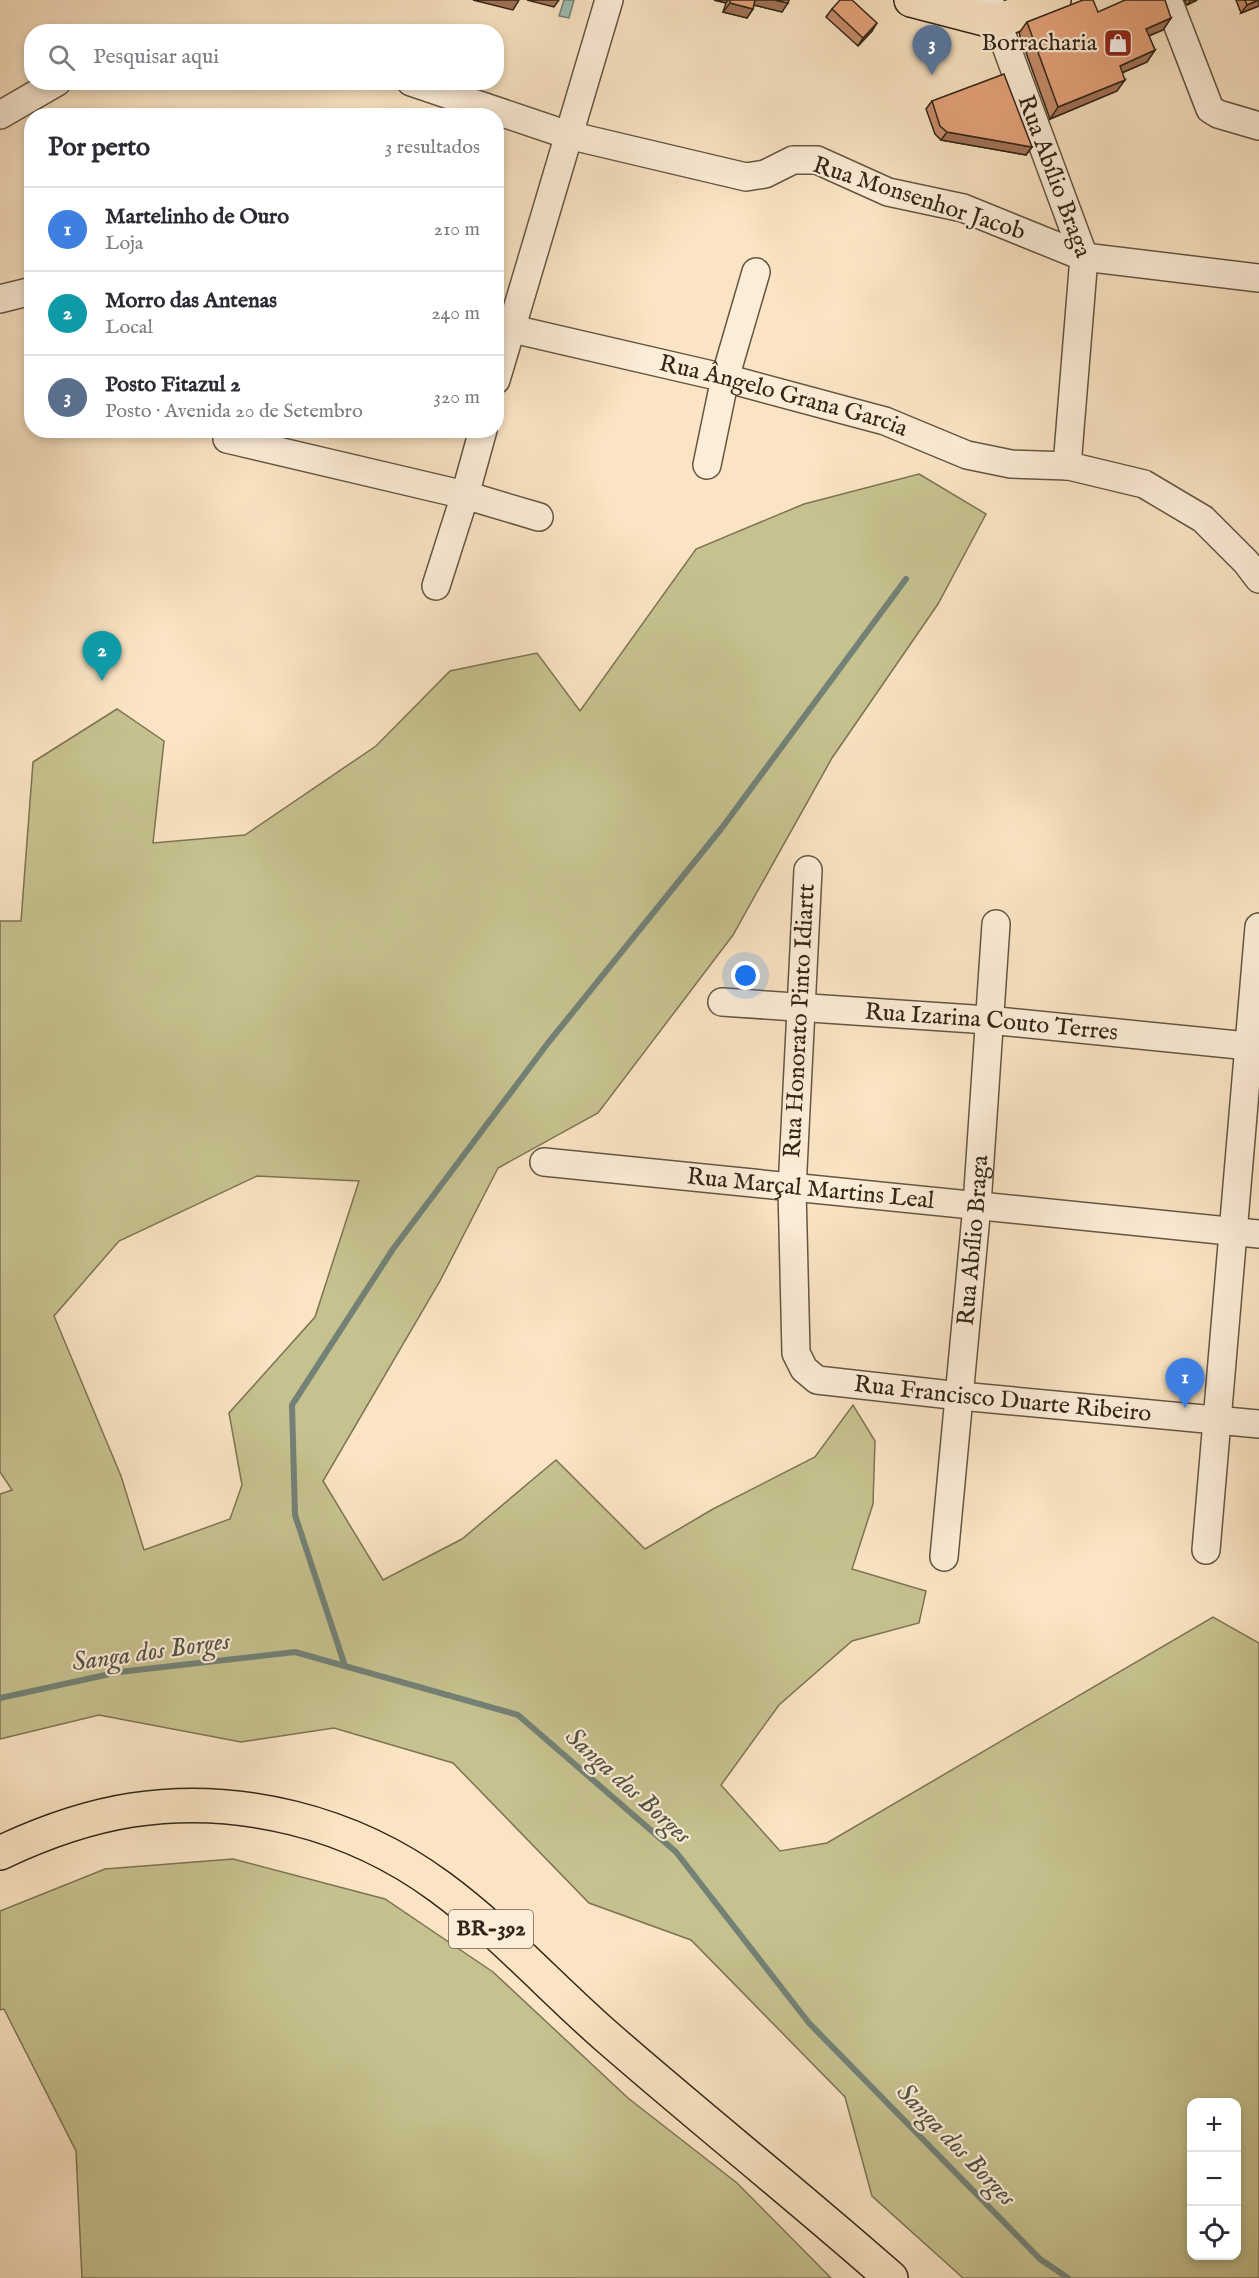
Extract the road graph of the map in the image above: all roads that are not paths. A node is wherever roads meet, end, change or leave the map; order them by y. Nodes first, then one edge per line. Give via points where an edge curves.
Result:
1 (609, 0) edge
2 (911, 0) edge
3 (1054, 0) edge
4 (1168, 0) edge
5 (993, 11) edge
6 (43, 90) edge
7 (435, 90) edge
8 (488, 108) edge
9 (504, 113) edge
10 (0, 115) edge
11 (1259, 126) edge
12 (568, 135) junction
13 (1084, 257) junction
14 (756, 272) dead end
15 (1259, 278) edge
16 (24, 293) edge
17 (0, 299) edge
18 (504, 324) edge
19 (504, 327) edge
20 (725, 378) junction
21 (481, 438) edge
22 (227, 439) dead end
23 (707, 465) dead end
24 (1067, 466) junction
25 (465, 495) junction
26 (539, 517) dead end
27 (1259, 579) edge
28 (436, 586) dead end
29 (808, 870) dead end
30 (996, 924) dead end
31 (1259, 927) edge
32 (722, 1002) dead end
33 (802, 1007) junction
34 (988, 1020) junction
35 (1253, 1046) edge
36 (544, 1162) dead end
37 (792, 1189) junction
38 (977, 1205) junction
39 (1232, 1232) junction
40 (1259, 1234) edge
41 (817, 1380) joint
42 (960, 1396) junction
43 (1217, 1419) junction
44 (1259, 1424) edge
45 (1206, 1550) dead end
46 (944, 1557) dead end
47 (0, 1853) edge
48 (891, 2278) edge

1 - 12 street
2 - 5 main road
3 - 5 main road
4 - 11 street via 1210,109
5 - 13 street, Rua Abílio Braga
6 - 10 street
7 - 8 street, Rua Monsenhor Jacob
9 - 12 street, Rua Monsenhor Jacob
12 - 13 street, Rua Monsenhor Jacob via 746,177 765,174 793,160 817,160 888,192 963,208
12 - 18 street
13 - 15 street, Rua Monsenhor Jacob
13 - 24 street, Rua Abílio Braga
14 - 20 street
16 - 17 street
19 - 20 street, Rua Ângelo Grana Garcia
20 - 23 street
20 - 24 street, Rua Ângelo Grana Garcia via 885,421 967,455 1011,464
21 - 25 street
22 - 25 street
24 - 27 street, Rua Ângelo Grana Garcia via 1144,484 1203,519
25 - 26 street
25 - 28 street
29 - 33 street, Rua Honorato Pinto Idiartt
30 - 34 street, Rua Abílio Braga
31 - 35 street
32 - 33 street, Rua Izarina Couto Terres
33 - 34 street, Rua Izarina Couto Terres
33 - 37 street, Rua Honorato Pinto Idiartt
34 - 35 street, Rua Izarina Couto Terres
34 - 38 street, Rua Abílio Braga
35 - 39 street
36 - 37 street, Rua Marçal Martins Leal
37 - 38 street, Rua Marçal Martins Leal
37 - 41 street, Rua Honorato Pinto Idiartt via 796,1353
38 - 39 street, Rua Marçal Martins Leal
38 - 42 street, Rua Abílio Braga
39 - 40 street, Rua Marçal Martins Leal
39 - 43 street
41 - 42 street, Rua Francisco Duarte Ribeiro
42 - 43 street, Rua Francisco Duarte Ribeiro
42 - 46 street, Rua Abílio Braga
43 - 44 street, Rua Francisco Duarte Ribeiro
43 - 45 street
47 - 48 main road, BR-392 via 80,1823 121,1813 186,1806 240,1808 295,1817 374,1845 478,1917 604,2035

